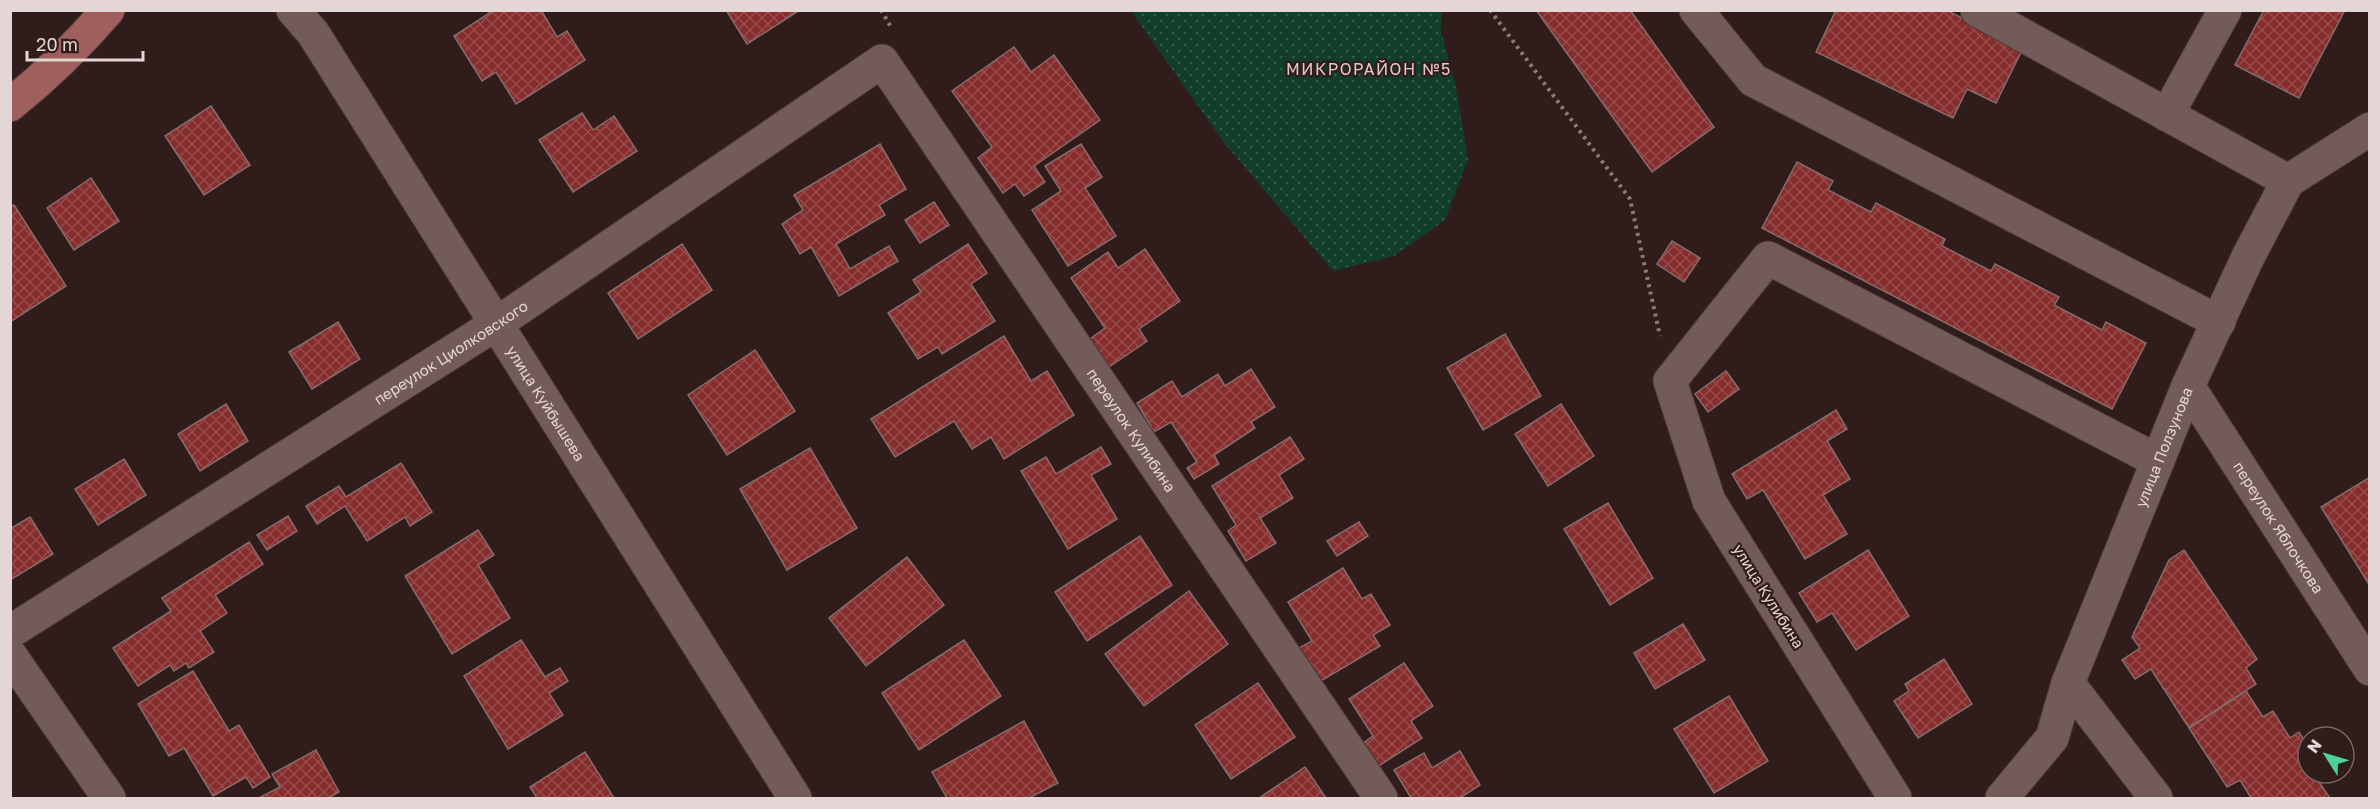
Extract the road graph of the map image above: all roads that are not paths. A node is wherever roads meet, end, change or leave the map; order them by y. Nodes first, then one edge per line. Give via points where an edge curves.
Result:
1 (108, 10) edge
2 (293, 10) edge
3 (1696, 10) edge
4 (1977, 10) edge
5 (2225, 10) edge
6 (882, 61) joint
7 (10, 105) edge
8 (2167, 115) junction
9 (2370, 129) edge
10 (2288, 181) junction
11 (2219, 322) junction
12 (496, 324) junction
13 (2188, 386) junction
14 (2158, 461) junction
15 (10, 632) edge
16 (10, 655) edge
17 (2370, 669) edge
18 (2068, 683) junction
19 (109, 798) edge
20 (795, 798) edge
21 (1381, 798) edge
22 (1895, 798) edge
23 (2002, 798) edge
24 (2156, 798) edge

1 - 7 main road via 55,66
2 - 12 street, улица Куйбышева via 314,33
3 - 11 street via 1753,80
4 - 8 street
5 - 8 street
6 - 12 street, переулок Циолковского
6 - 21 street, переулок Кулибина
8 - 10 street
9 - 10 street, улица Ползунова
10 - 11 street, улица Ползунова via 2247,257
11 - 13 street, улица Ползунова
12 - 15 street, переулок Циолковского
12 - 20 street, улица Куйбышева
13 - 14 street, улица Ползунова
13 - 17 street, переулок Яблочкова
14 - 18 street, улица Ползунова
14 - 22 street, улица Кулибина via 1768,258 1670,381 1709,501
16 - 19 street
18 - 23 street, улица Ползунова via 2052,738
18 - 24 street

